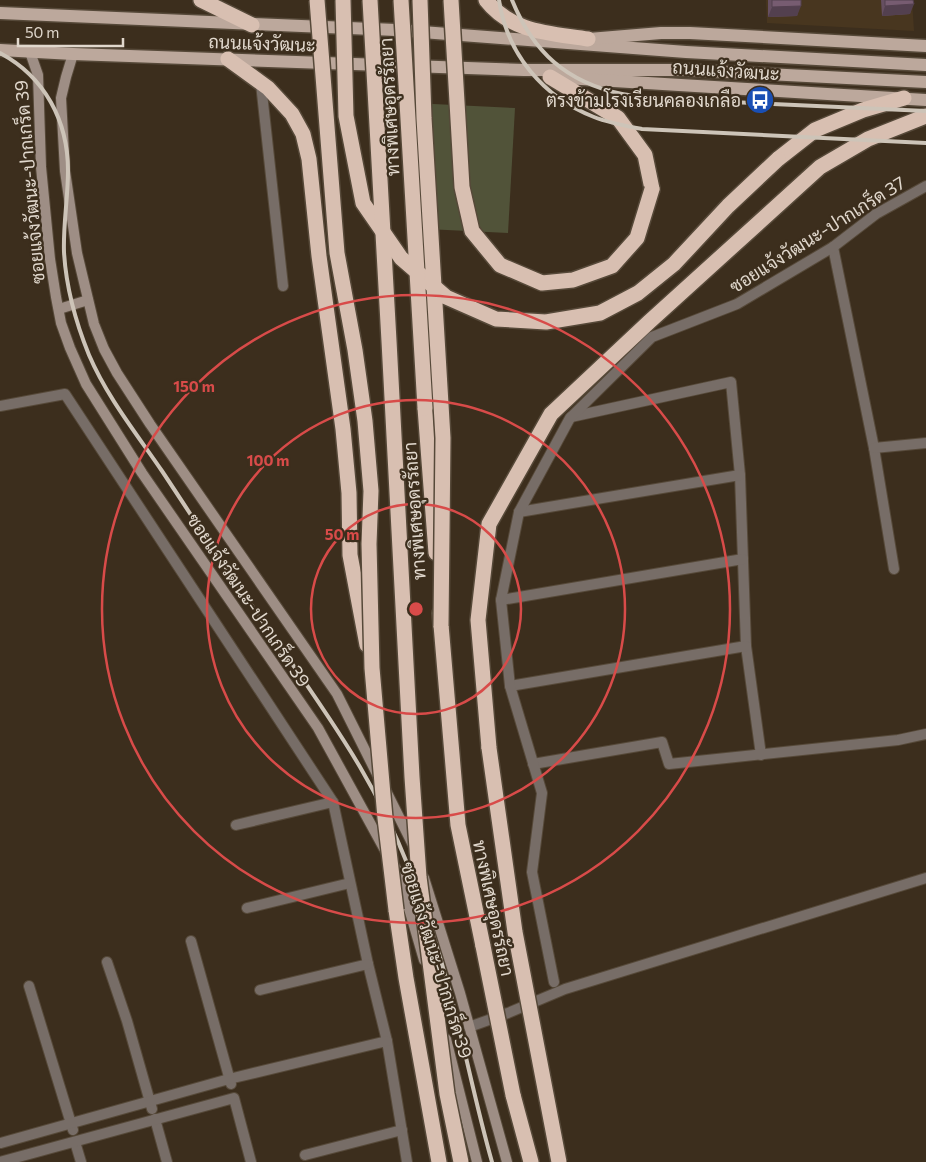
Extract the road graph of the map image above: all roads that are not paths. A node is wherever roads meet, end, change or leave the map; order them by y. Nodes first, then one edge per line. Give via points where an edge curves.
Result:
1 (201, 0) edge
2 (317, 0) edge
3 (342, 0) edge
4 (370, 0) edge
5 (394, 0) edge
6 (401, 0) edge
7 (420, 0) edge
8 (451, 0) edge
9 (486, 0) edge
10 (0, 13) edge
11 (252, 24) junction
12 (396, 30) junction
13 (588, 39) junction
14 (546, 41) junction
15 (926, 46) edge
16 (0, 50) edge
17 (30, 52) junction
18 (73, 54) junction
19 (228, 59) junction
20 (926, 65) edge
21 (524, 70) junction
22 (550, 77) junction
23 (926, 82) edge
24 (261, 84) junction
25 (904, 98) junction
26 (926, 100) edge
27 (926, 116) edge
28 (926, 186) edge
29 (833, 247) junction
30 (283, 286) dead end
31 (88, 300) junction
32 (59, 309) junction
33 (0, 406) edge
34 (570, 418) junction
35 (926, 443) edge
36 (874, 448) junction
37 (740, 475) junction
38 (519, 512) junction
39 (743, 559) junction
40 (894, 569) dead end
41 (501, 600) junction
42 (441, 626) junction
43 (746, 646) junction
44 (372, 668) junction
45 (510, 686) junction
46 (926, 734) edge
47 (761, 755) junction
48 (533, 764) junction
49 (333, 802) junction
50 (236, 825) dead end
51 (926, 878) edge
52 (350, 883) junction
53 (247, 908) dead end
54 (191, 941) dead end
55 (107, 962) dead end
56 (368, 964) junction
57 (554, 982) dead end
58 (30, 986) dead end
59 (260, 990) dead end
60 (469, 1027) junction
61 (387, 1042) junction
62 (230, 1082) junction
63 (151, 1105) junction
64 (155, 1120) junction
65 (72, 1126) junction
66 (402, 1130) junction
67 (75, 1142) junction
68 (1, 1143) edge
69 (305, 1155) dead end
70 (476, 1158) edge
71 (0, 1162) edge
72 (82, 1162) edge
73 (167, 1162) edge
74 (251, 1162) edge
75 (407, 1162) edge
76 (439, 1162) edge
77 (454, 1162) edge
78 (461, 1162) edge
79 (507, 1162) edge
80 (531, 1162) edge
81 (559, 1162) edge

1 - 11 highway
2 - 44 highway, bridge via 337,253 356,350 366,430
3 - 25 highway, bridge via 346,116 364,203 401,258 446,297 496,319 546,322 600,313 638,293 674,264 778,159 815,130 863,110
4 - 78 highway, ทางพิเศษอุดรรัถยา, bridge via 418,859 447,1094
5 - 12 street
6 - 42 highway, ทางพิเศษอุดรรัถยา, bridge
7 - 42 highway, bridge via 443,438
8 - 22 highway, bridge via 462,187 472,231 500,265 542,283 573,280 612,266 637,238 652,189 646,155 618,118
9 - 13 highway via 523,28
10 - 11 main road, ถนนแจ้งวัฒนะ
11 - 12 main road, ถนนแจ้งวัฒนะ
12 - 14 main road, ถนนแจ้งวัฒนะ
13 - 14 main road, ถนนแจ้งวัฒนะ
13 - 15 main road, ถนนแจ้งวัฒนะ via 690,33
14 - 20 main road, ถนนแจ้งวัฒนะ
16 - 17 main road, ถนนแจ้งวัฒนะ
17 - 18 main road, ถนนแจ้งวัฒนะ
17 - 32 main road, ซอยแจ้งวัฒนะ-ปากเกร็ด 39 via 38,75 41,167 50,260
18 - 19 main road, ถนนแจ้งวัฒนะ
18 - 31 main road, ซอยแจ้งวัฒนะ-ปากเกร็ด 39 via 62,98 64,172 76,253
19 - 21 main road, ถนนแจ้งวัฒนะ
19 - 24 highway
21 - 22 main road, ถนนแจ้งวัฒนะ
21 - 23 main road, ถนนแจ้งวัฒนะ via 687,70
22 - 25 main road, ถนนแจ้งวัฒนะ
24 - 30 street
24 - 44 highway, bridge via 292,114 303,134 309,158 318,256 344,429 350,555
25 - 26 main road, ถนนแจ้งวัฒนะ
27 - 81 highway, bridge via 868,138 820,167 649,322 551,414 489,524 478,620 489,748 514,932
28 - 29 street, ซอยแจ้งวัฒนะ-ปากเกร็ด 37 via 876,214
29 - 34 street, ซอยแจ้งวัฒนะ-ปากเกร็ด 37 via 737,304 652,337
29 - 36 street
31 - 32 main road
31 - 60 main road, ซอยแจ้งวัฒนะ-ปากเกร็ด 39 via 104,349 122,380 337,694 416,852
32 - 70 main road, ซอยแจ้งวัฒนะ-ปากเกร็ด 39 via 70,348 86,384 142,473 318,728 398,874 436,999
33 - 49 street via 65,394
34 - 37 street via 731,382
34 - 38 street, ซอยแจ้งวัฒนะ-ปากเกร็ด 37
35 - 36 street
36 - 40 street
37 - 38 street
37 - 39 street
38 - 41 street, ซอยแจ้งวัฒนะ-ปากเกร็ด 37
39 - 41 street
39 - 43 street
41 - 45 street, ซอยแจ้งวัฒนะ-ปากเกร็ด 37
42 - 80 highway, ทางพิเศษอุดรรัถยา, bridge via 458,824 513,1095
43 - 45 street
43 - 47 street
44 - 76 highway, bridge via 396,910
45 - 48 street, ซอยแจ้งวัฒนะ-ปากเกร็ด 37
46 - 47 street
47 - 48 street via 669,764 662,742
48 - 57 street, ซอยแจ้งวัฒนะ-ปากเกร็ด 37 via 542,793 532,872
49 - 50 street
49 - 52 street
51 - 60 street via 566,990
52 - 53 street
52 - 56 street
54 - 62 street
55 - 63 street
56 - 59 street
56 - 61 street
58 - 65 street
60 - 79 main road, ซอยแจ้งวัฒนะ-ปากเกร็ด 39
61 - 62 street
61 - 66 street
62 - 63 street
63 - 65 street
64 - 67 street
64 - 73 street
64 - 74 street via 234,1098
65 - 68 street
66 - 69 street
66 - 75 street
67 - 71 street
67 - 72 street
70 - 77 street

